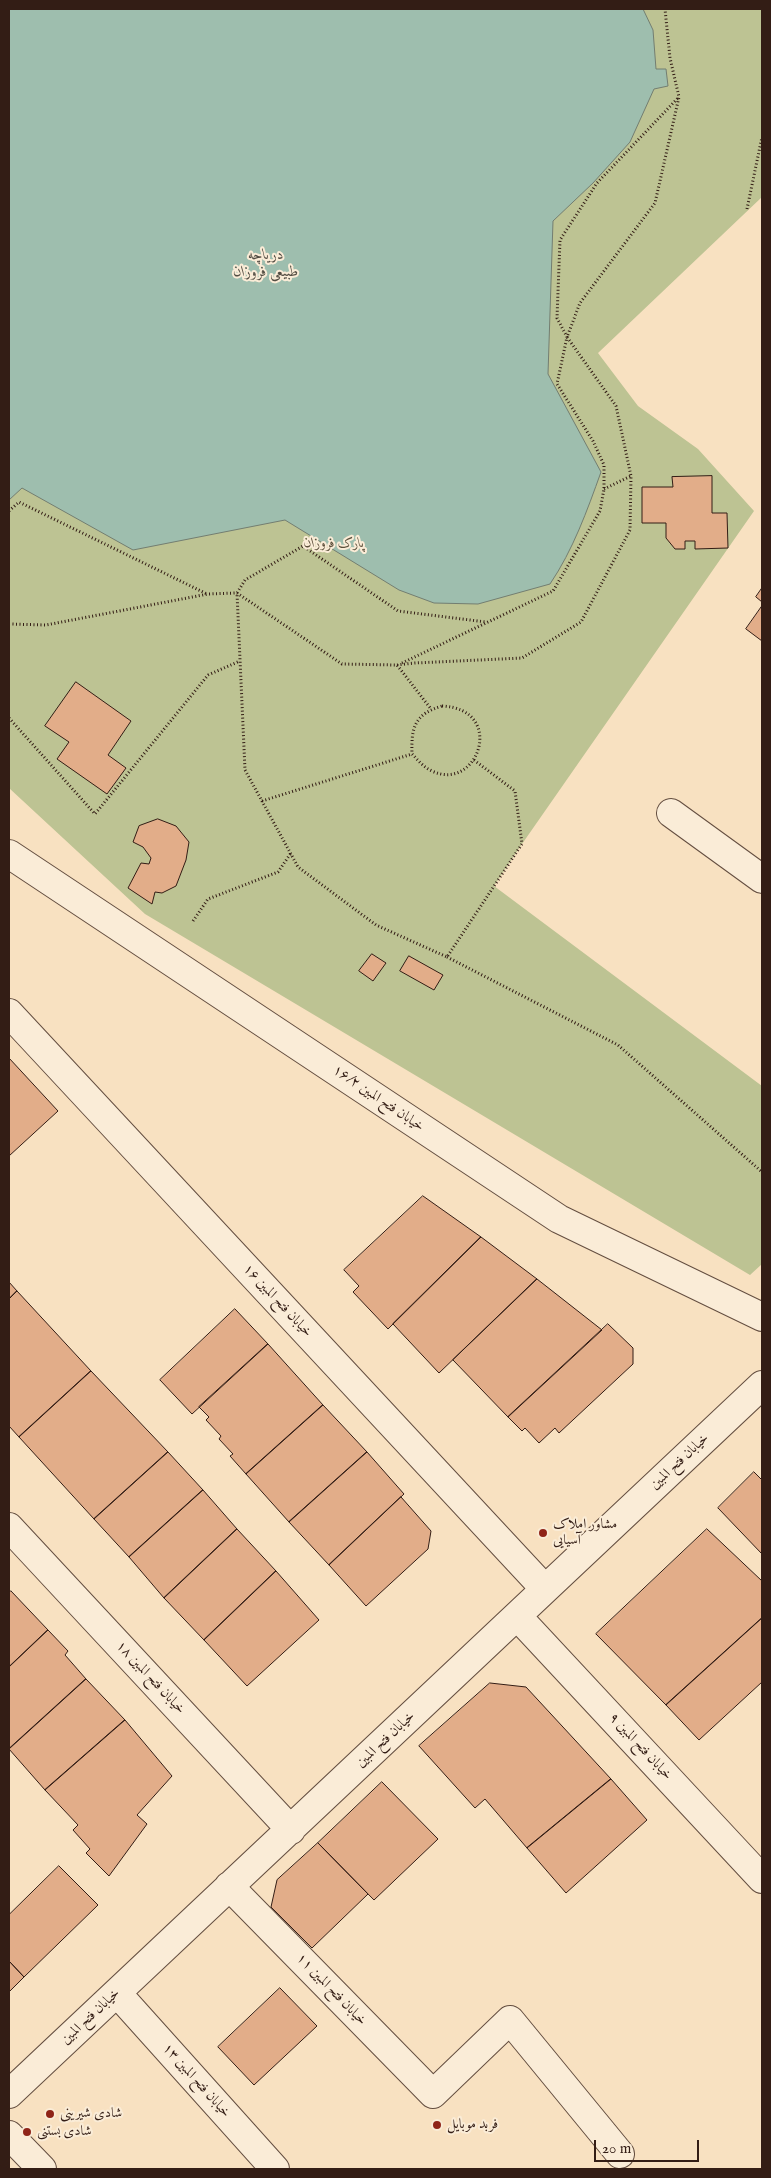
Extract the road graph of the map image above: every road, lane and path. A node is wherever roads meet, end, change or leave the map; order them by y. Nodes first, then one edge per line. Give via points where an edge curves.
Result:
1 (665, 9) edge
2 (678, 97) junction
3 (762, 137) edge
4 (747, 209) dead end
5 (567, 336) junction
6 (631, 476) junction
7 (604, 489) junction
8 (9, 511) edge
9 (237, 593) junction
10 (208, 594) junction
11 (486, 622) junction
12 (9, 624) edge
13 (240, 661) junction
14 (397, 666) junction
15 (431, 709) junction
16 (9, 718) edge
17 (412, 754) junction
18 (474, 760) junction
19 (262, 801) junction
20 (671, 813) dead end
21 (291, 853) junction
22 (9, 854) edge
23 (762, 878) edge
24 (193, 922) dead end
25 (447, 957) junction
26 (9, 1012) edge
27 (762, 1172) edge
28 (762, 1317) edge
29 (762, 1385) edge
30 (9, 1527) edge
31 (546, 1589) junction
32 (518, 1616) junction
33 (291, 1830) junction
34 (762, 1879) edge
35 (230, 1886) junction
36 (117, 1993) junction
37 (9, 2094) edge
38 (9, 2135) edge
39 (620, 2154) dead end
40 (42, 2169) edge
41 (275, 2169) edge

1 - 2 path
2 - 5 path via 655,203 580,303
2 - 5 path via 598,183 560,240 557,318
3 - 4 path
5 - 6 path via 616,406
5 - 7 path via 557,384 593,441 604,465
6 - 7 path
6 - 14 path via 630,530 581,622 522,658 415,662
7 - 11 path via 600,512 553,591
8 - 10 path via 19,502
9 - 10 path
9 - 11 path via 245,580 303,546 398,611
9 - 13 path
9 - 14 path via 342,664
10 - 12 path via 46,625
11 - 14 path
13 - 16 path via 208,675 95,814
13 - 19 path via 245,770
14 - 15 path
15 - 17 path via 414,725
15 - 18 path via 453,706 473,718 481,739
17 - 18 path via 433,772 444,774 456,773
17 - 19 path
18 - 25 path via 515,791 522,844
19 - 21 path
20 - 23 street
21 - 24 path via 278,872 208,899
21 - 25 path via 298,867 376,925
22 - 28 street, خیابان فتح المبین ۱۶/۲ via 559,1219
25 - 27 path via 618,1044
26 - 31 street, خیابان فتح المبین ۱۶
29 - 31 street, خیابان فتح المبین
30 - 33 street, خیابان فتح المبین ۱۸
31 - 32 street, خیابان فتح المبین
32 - 33 street, خیابان فتح المبین
32 - 34 street, خیابان فتح المبین ۹
33 - 35 street, خیابان فتح المبین
35 - 36 street, خیابان فتح المبین
35 - 39 street, خیابان فتح المبین ۱۱ via 433,2094 510,2020
36 - 37 street, خیابان فتح المبین
36 - 41 street, خیابان فتح المبین ۱۳
38 - 40 street

